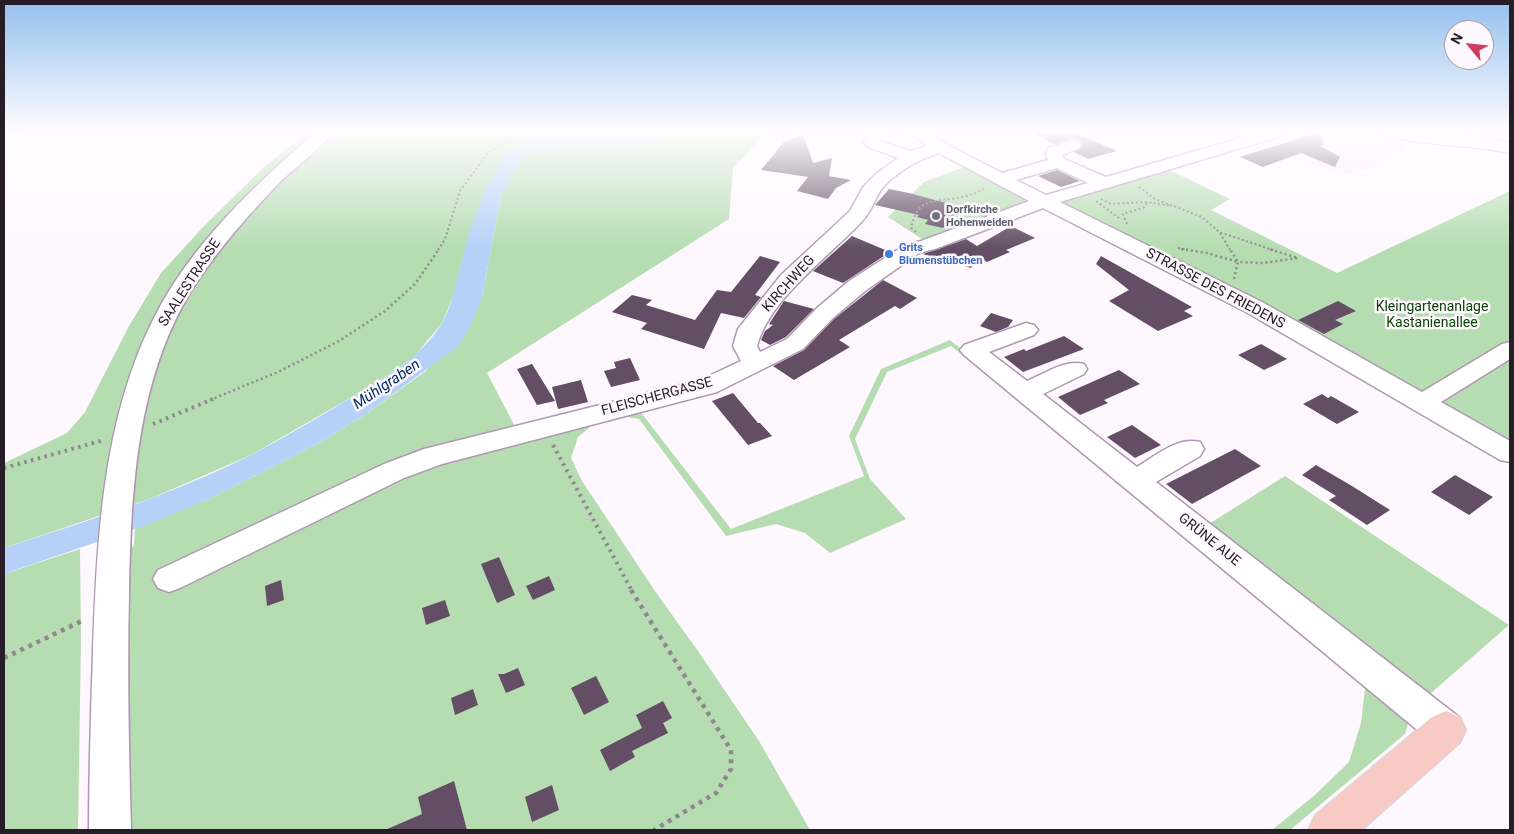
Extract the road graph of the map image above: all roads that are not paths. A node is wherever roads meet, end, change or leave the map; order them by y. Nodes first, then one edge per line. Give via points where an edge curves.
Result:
1 (285, 170) edge
2 (893, 170) edge
3 (982, 170) edge
4 (1035, 170) edge
5 (1075, 170) edge
6 (1153, 170) edge
7 (1003, 181) junction
8 (1106, 184) junction
9 (1046, 201) junction
10 (858, 214) joint
11 (1026, 330) dead end
12 (1510, 349) edge
13 (755, 364) junction
14 (1075, 369) dead end
15 (1025, 392) junction
16 (1422, 402) junction
17 (1190, 449) dead end
18 (1510, 453) edge
19 (1136, 481) junction
20 (169, 579) dead end
21 (1446, 730) joint
22 (110, 830) edge
23 (1330, 830) edge

1 - 22 street, SAALESTRASSE via 223,233 200,263 151,348 133,404 117,503 110,682
2 - 10 street via 869,191
3 - 7 street, STRASSE DES FRIEDENS
4 - 7 street
5 - 8 street
6 - 8 street, FLEISCHERGASSE
7 - 9 street, STRASSE DES FRIEDENS
8 - 9 street, FLEISCHERGASSE
9 - 13 street, FLEISCHERGASSE via 912,249 825,313 795,344
9 - 16 street, STRASSE DES FRIEDENS via 1226,294
10 - 13 street, KIRCHWEG via 789,280 750,329 746,346
11 - 15 street, GRÜNE AUE via 972,350
12 - 16 street
13 - 20 street, FLEISCHERGASSE via 708,386 434,456 394,471
14 - 15 street
15 - 19 street, GRÜNE AUE
16 - 18 street, STRASSE DES FRIEDENS
17 - 19 street
19 - 21 street, GRÜNE AUE
21 - 23 main road

